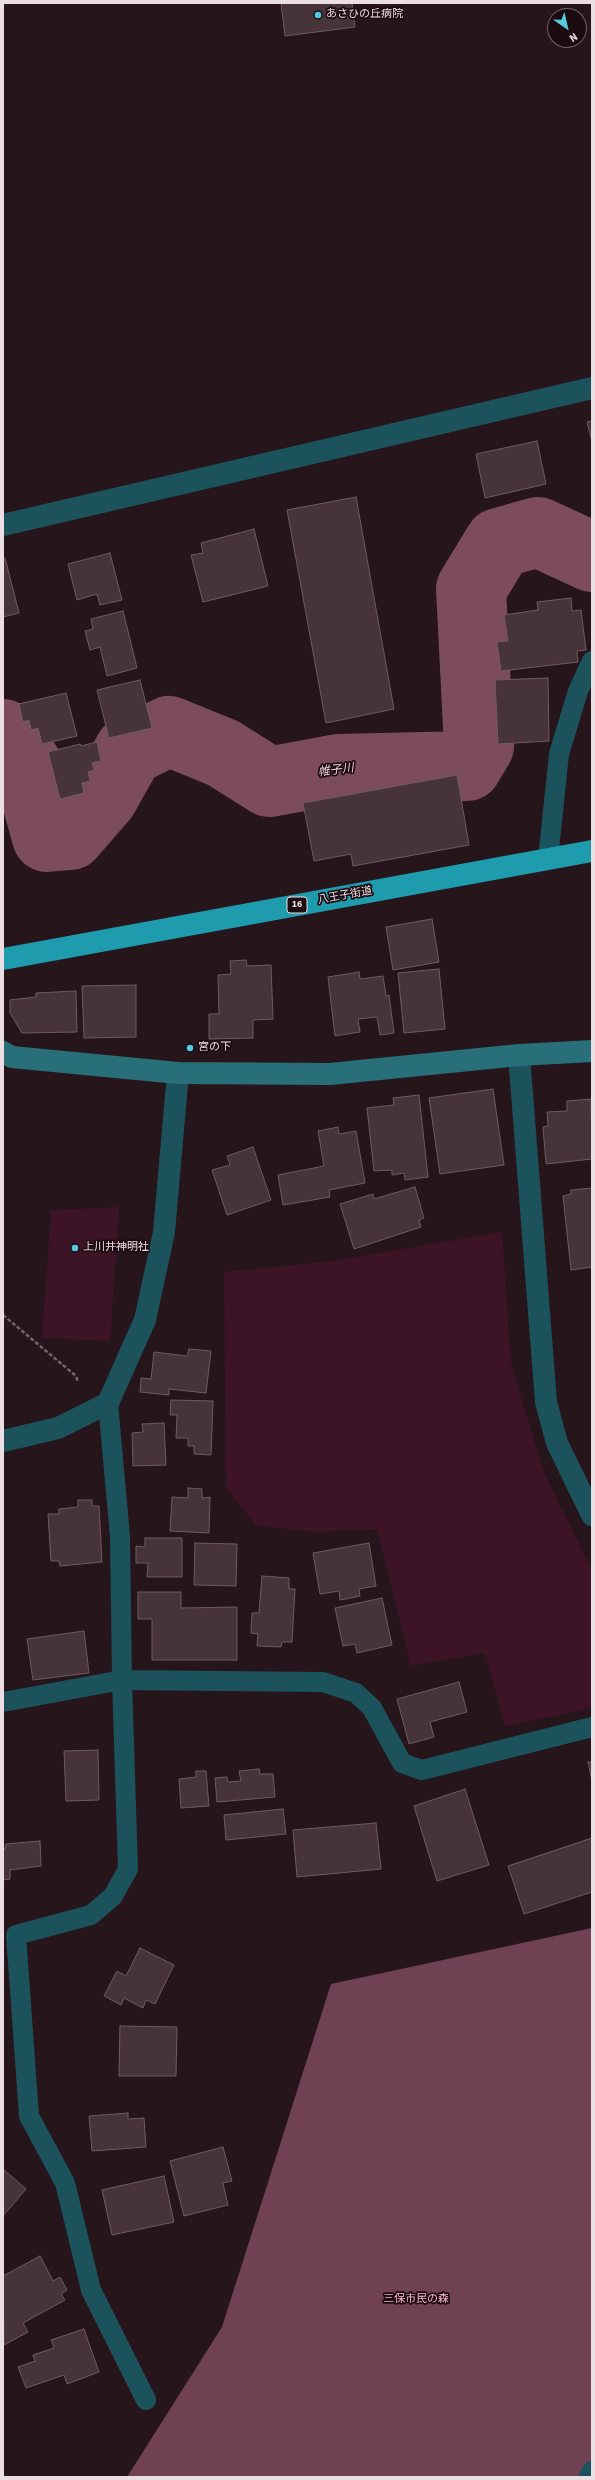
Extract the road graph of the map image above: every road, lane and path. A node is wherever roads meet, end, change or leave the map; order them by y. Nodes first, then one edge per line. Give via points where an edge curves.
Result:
1 (592, 388) edge
2 (3, 525) edge
3 (592, 661) edge
4 (592, 851) edge
5 (548, 859) junction
6 (3, 959) edge
7 (592, 1051) edge
8 (3, 1052) edge
9 (519, 1055) junction
10 (178, 1073) junction
11 (3, 1315) edge
12 (100, 1408) junction
13 (3, 1441) edge
14 (583, 1478) edge
15 (592, 1515) edge
16 (122, 1680) junction
17 (3, 1702) edge
18 (592, 1727) edge
19 (146, 2400) dead end
20 (592, 2472) edge
21 (590, 2477) edge

1 - 2 street
3 - 5 lane via 578,691 559,754
4 - 5 highway, 八王子街道 / 16
5 - 6 highway, 八王子街道 / 16
7 - 9 street
8 - 10 street via 12,1057
9 - 10 street via 330,1074
9 - 14 street via 546,1402 557,1442
10 - 12 street via 163,1239 145,1320
11 - 12 path via 76,1376
12 - 13 street via 58,1428
12 - 16 lane via 120,1537
14 - 15 street
16 - 17 lane
16 - 18 lane via 323,1682 356,1692 372,1708 402,1763 422,1770
16 - 19 lane via 128,1870 113,1896 91,1915 16,1935 29,2116 65,2182 91,2290
20 - 21 street

